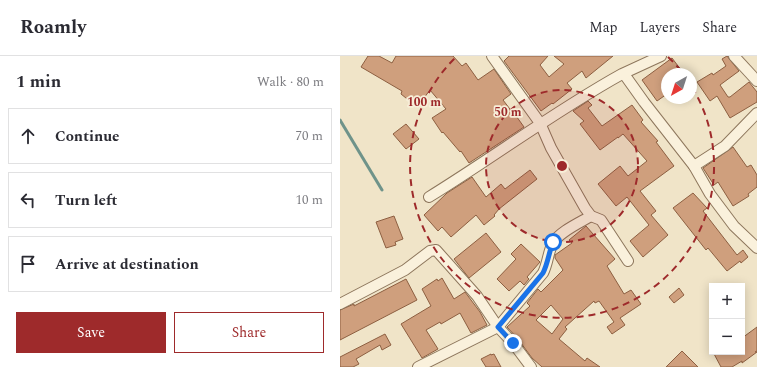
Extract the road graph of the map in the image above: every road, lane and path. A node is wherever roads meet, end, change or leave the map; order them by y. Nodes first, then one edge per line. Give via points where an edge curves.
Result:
1 (492, 56) edge
2 (661, 56) edge
3 (734, 56) edge
4 (624, 74) junction
5 (757, 81) edge
6 (757, 113) edge
7 (540, 124) junction
8 (694, 166) junction
9 (429, 197) dead end
10 (591, 216) junction
11 (757, 248) edge
12 (628, 261) dead end
13 (340, 304) edge
14 (498, 327) junction
15 (418, 367) edge
16 (531, 367) edge

1 - 7 street
2 - 4 street
3 - 5 street
4 - 7 street
4 - 8 street
6 - 8 street via 725,146
7 - 9 street
7 - 10 street via 551,148
8 - 11 street via 710,194 734,226
10 - 12 street via 601,220
10 - 14 street via 559,235 553,242 543,273
13 - 14 street via 405,270 436,250 477,296
14 - 15 street
14 - 16 street

